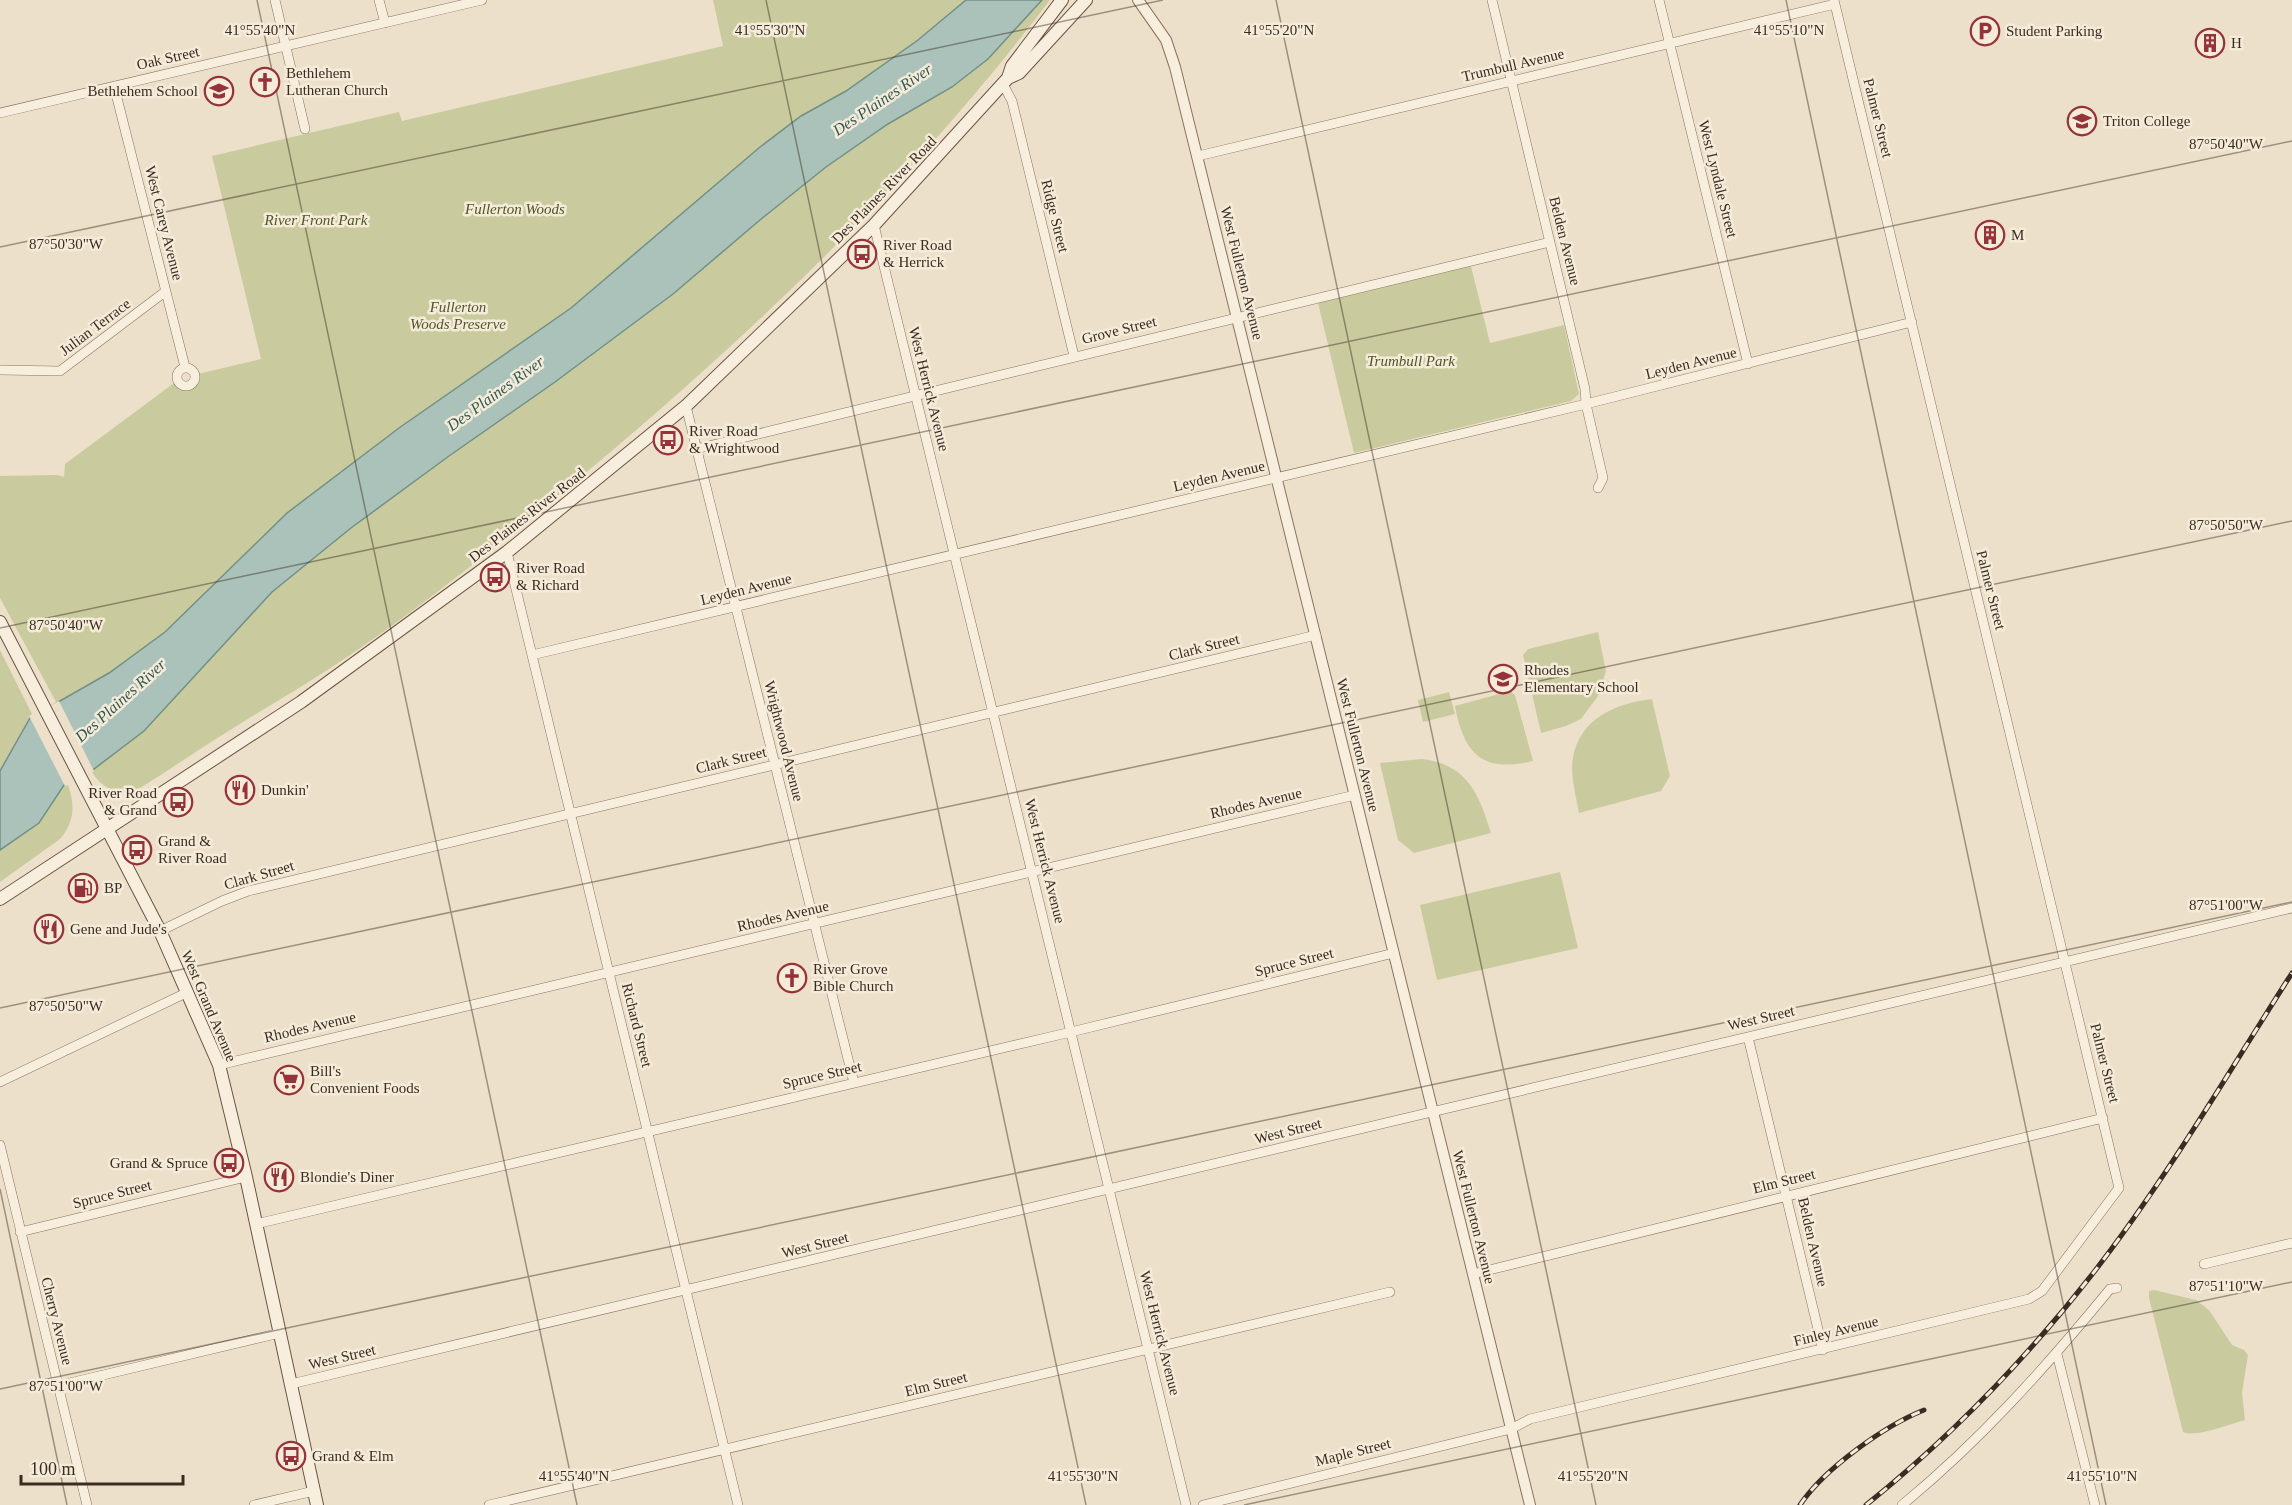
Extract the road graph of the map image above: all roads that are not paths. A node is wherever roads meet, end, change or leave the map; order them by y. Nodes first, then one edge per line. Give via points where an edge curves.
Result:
1 (275, 0) edge
2 (379, 0) edge
3 (482, 0) edge
4 (1062, 0) edge
5 (1086, 0) edge
6 (1138, 0) edge
7 (1492, 0) edge
8 (1659, 0) edge
9 (1835, 2) edge
10 (385, 23) junction
11 (1670, 44) junction
12 (286, 46) junction
13 (1006, 81) junction
14 (1511, 81) junction
15 (114, 86) junction
16 (0, 113) edge
17 (305, 129) dead end
18 (1198, 156) junction
19 (874, 225) junction
20 (1550, 242) junction
21 (166, 291) junction
22 (1237, 317) junction
23 (1912, 322) junction
24 (1074, 357) junction
25 (1748, 364) junction
26 (184, 367) dead end
27 (0, 370) edge
28 (915, 395) junction
29 (1586, 404) junction
30 (686, 406) junction
31 (696, 448) junction
32 (1277, 478) junction
33 (1598, 488) dead end
34 (507, 552) junction
35 (954, 554) junction
36 (736, 607) junction
37 (0, 622) edge
38 (1316, 635) junction
39 (532, 655) junction
40 (993, 714) junction
41 (775, 765) junction
42 (1355, 795) junction
43 (571, 814) junction
44 (106, 828) junction
45 (1032, 872) junction
46 (0, 899) edge
47 (2292, 908) edge
48 (814, 924) junction
49 (160, 931) junction
50 (1394, 953) junction
51 (2065, 961) junction
52 (609, 972) junction
53 (188, 992) junction
54 (1071, 1032) junction
55 (1748, 1037) junction
56 (219, 1065) junction
57 (0, 1082) edge
58 (854, 1083) junction
59 (1433, 1111) junction
60 (2103, 1118) junction
61 (648, 1132) junction
62 (0, 1145) edge
63 (246, 1178) junction
64 (2119, 1188) joint
65 (1109, 1190) junction
66 (1786, 1196) junction
67 (256, 1224) junction
68 (20, 1232) junction
69 (2292, 1243) edge
70 (2204, 1264) dead end
71 (1473, 1274) junction
72 (2117, 1288) dead end
73 (687, 1292) junction
74 (1390, 1292) dead end
75 (280, 1332) junction
76 (1148, 1348) junction
77 (1823, 1350) junction
78 (2057, 1354) junction
79 (291, 1384) junction
80 (57, 1386) junction
81 (1511, 1429) junction
82 (725, 1450) junction
83 (314, 1491) junction
84 (1907, 1503) edge
85 (87, 1505) edge
86 (254, 1505) edge
87 (317, 1505) edge
88 (489, 1505) edge
89 (738, 1505) edge
90 (1185, 1505) edge
91 (1203, 1505) edge
92 (1530, 1505) edge
93 (2095, 1505) edge

1 - 12 street
2 - 10 street
3 - 10 street, Oak Street
4 - 13 main road, Des Plaines River Road via 1012,66
5 - 13 main road, Des Plaines River Road via 1019,73
6 - 18 street, West Fullerton Avenue via 1168,46
7 - 14 street, Belden Avenue
8 - 11 street, West Lyndale Street
9 - 11 street, Trumbull Avenue
9 - 23 street, Palmer Street
10 - 12 street, Oak Street
11 - 14 street, Trumbull Avenue
11 - 25 street, West Lyndale Street
12 - 15 street, Oak Street
12 - 17 street
13 - 19 main road, Des Plaines River Road
13 - 24 street, Ridge Street
14 - 18 street, Trumbull Avenue
14 - 20 street, Belden Avenue
15 - 16 street, Oak Street
15 - 21 street, West Carey Avenue
18 - 22 street, West Fullerton Avenue
19 - 28 street, West Herrick Avenue
19 - 30 main road, Des Plaines River Road
20 - 22 street, Grove Street
20 - 29 street, Belden Avenue
21 - 26 street, West Carey Avenue
21 - 27 street, Julian Terrace via 60,371
22 - 24 street, Grove Street
22 - 32 street, West Fullerton Avenue
23 - 25 street, Leyden Avenue
23 - 51 street, Palmer Street
24 - 28 street, Grove Street
25 - 29 street, Leyden Avenue
28 - 31 street, Grove Street
28 - 35 street, West Herrick Avenue
29 - 32 street, Leyden Avenue
29 - 33 street, Belden Avenue via 1603,478
30 - 31 street, Wrightwood Avenue
30 - 34 main road, Des Plaines River Road
31 - 36 street, Wrightwood Avenue
32 - 35 street, Leyden Avenue
32 - 38 street, West Fullerton Avenue
34 - 39 street, Richard Street
34 - 44 main road, Des Plaines River Road via 301,702
35 - 36 street, Leyden Avenue
35 - 40 street, West Herrick Avenue
36 - 39 street, Leyden Avenue
36 - 41 street, Wrightwood Avenue
37 - 44 main road, West Grand Avenue
38 - 40 street, Clark Street
38 - 42 street, West Fullerton Avenue
39 - 43 street, Richard Street
40 - 41 street, Clark Street
40 - 45 street, West Herrick Avenue
41 - 43 street, Clark Street
41 - 48 street, Wrightwood Avenue
42 - 45 street, Rhodes Avenue
42 - 50 street, West Fullerton Avenue
43 - 49 street, Clark Street via 248,891
43 - 52 street, Richard Street
44 - 46 main road, Des Plaines River Road
44 - 49 main road, West Grand Avenue
45 - 48 street, Rhodes Avenue
45 - 54 street, West Herrick Avenue
47 - 51 street, West Street
48 - 52 street, Rhodes Avenue
48 - 58 street, Wrightwood Avenue
49 - 53 main road, West Grand Avenue
50 - 54 street, Spruce Street
50 - 59 street, West Fullerton Avenue
51 - 55 street, West Street
51 - 60 street, Palmer Street
52 - 56 street, Rhodes Avenue
52 - 61 street, Richard Street
53 - 56 main road, West Grand Avenue
53 - 57 street
54 - 58 street, Spruce Street
54 - 65 street, West Herrick Avenue
55 - 59 street, West Street
55 - 66 street, Belden Avenue
56 - 63 main road, West Grand Avenue
58 - 61 street, Spruce Street
59 - 65 street, West Street
59 - 71 street, West Fullerton Avenue
60 - 64 street, Palmer Street
60 - 66 street, Elm Street
61 - 67 street, Spruce Street
61 - 73 street, Richard Street
62 - 68 street, Cherry Avenue
63 - 67 main road, West Grand Avenue
63 - 68 street, Spruce Street
64 - 77 street, Finley Avenue via 2039,1295
65 - 73 street, West Street
65 - 76 street, West Herrick Avenue
66 - 71 street, Elm Street
66 - 77 street, Belden Avenue
67 - 75 main road, West Grand Avenue
68 - 80 street, Cherry Avenue
69 - 70 street
71 - 81 street, West Fullerton Avenue
72 - 78 street via 2110,1289
73 - 79 street, West Street
73 - 82 street, Richard Street
74 - 76 street, Elm Street
75 - 79 main road, West Grand Avenue
75 - 80 street
76 - 82 street, Elm Street
76 - 90 street, West Herrick Avenue
77 - 81 street, Finley Avenue via 1530,1419
78 - 84 street via 1985,1431
78 - 93 street
79 - 83 main road, West Grand Avenue
80 - 85 street, Cherry Avenue
81 - 91 street, Maple Street
81 - 92 street, West Fullerton Avenue
82 - 88 street, Elm Street
82 - 89 street, Richard Street
83 - 86 street
83 - 87 main road, West Grand Avenue

